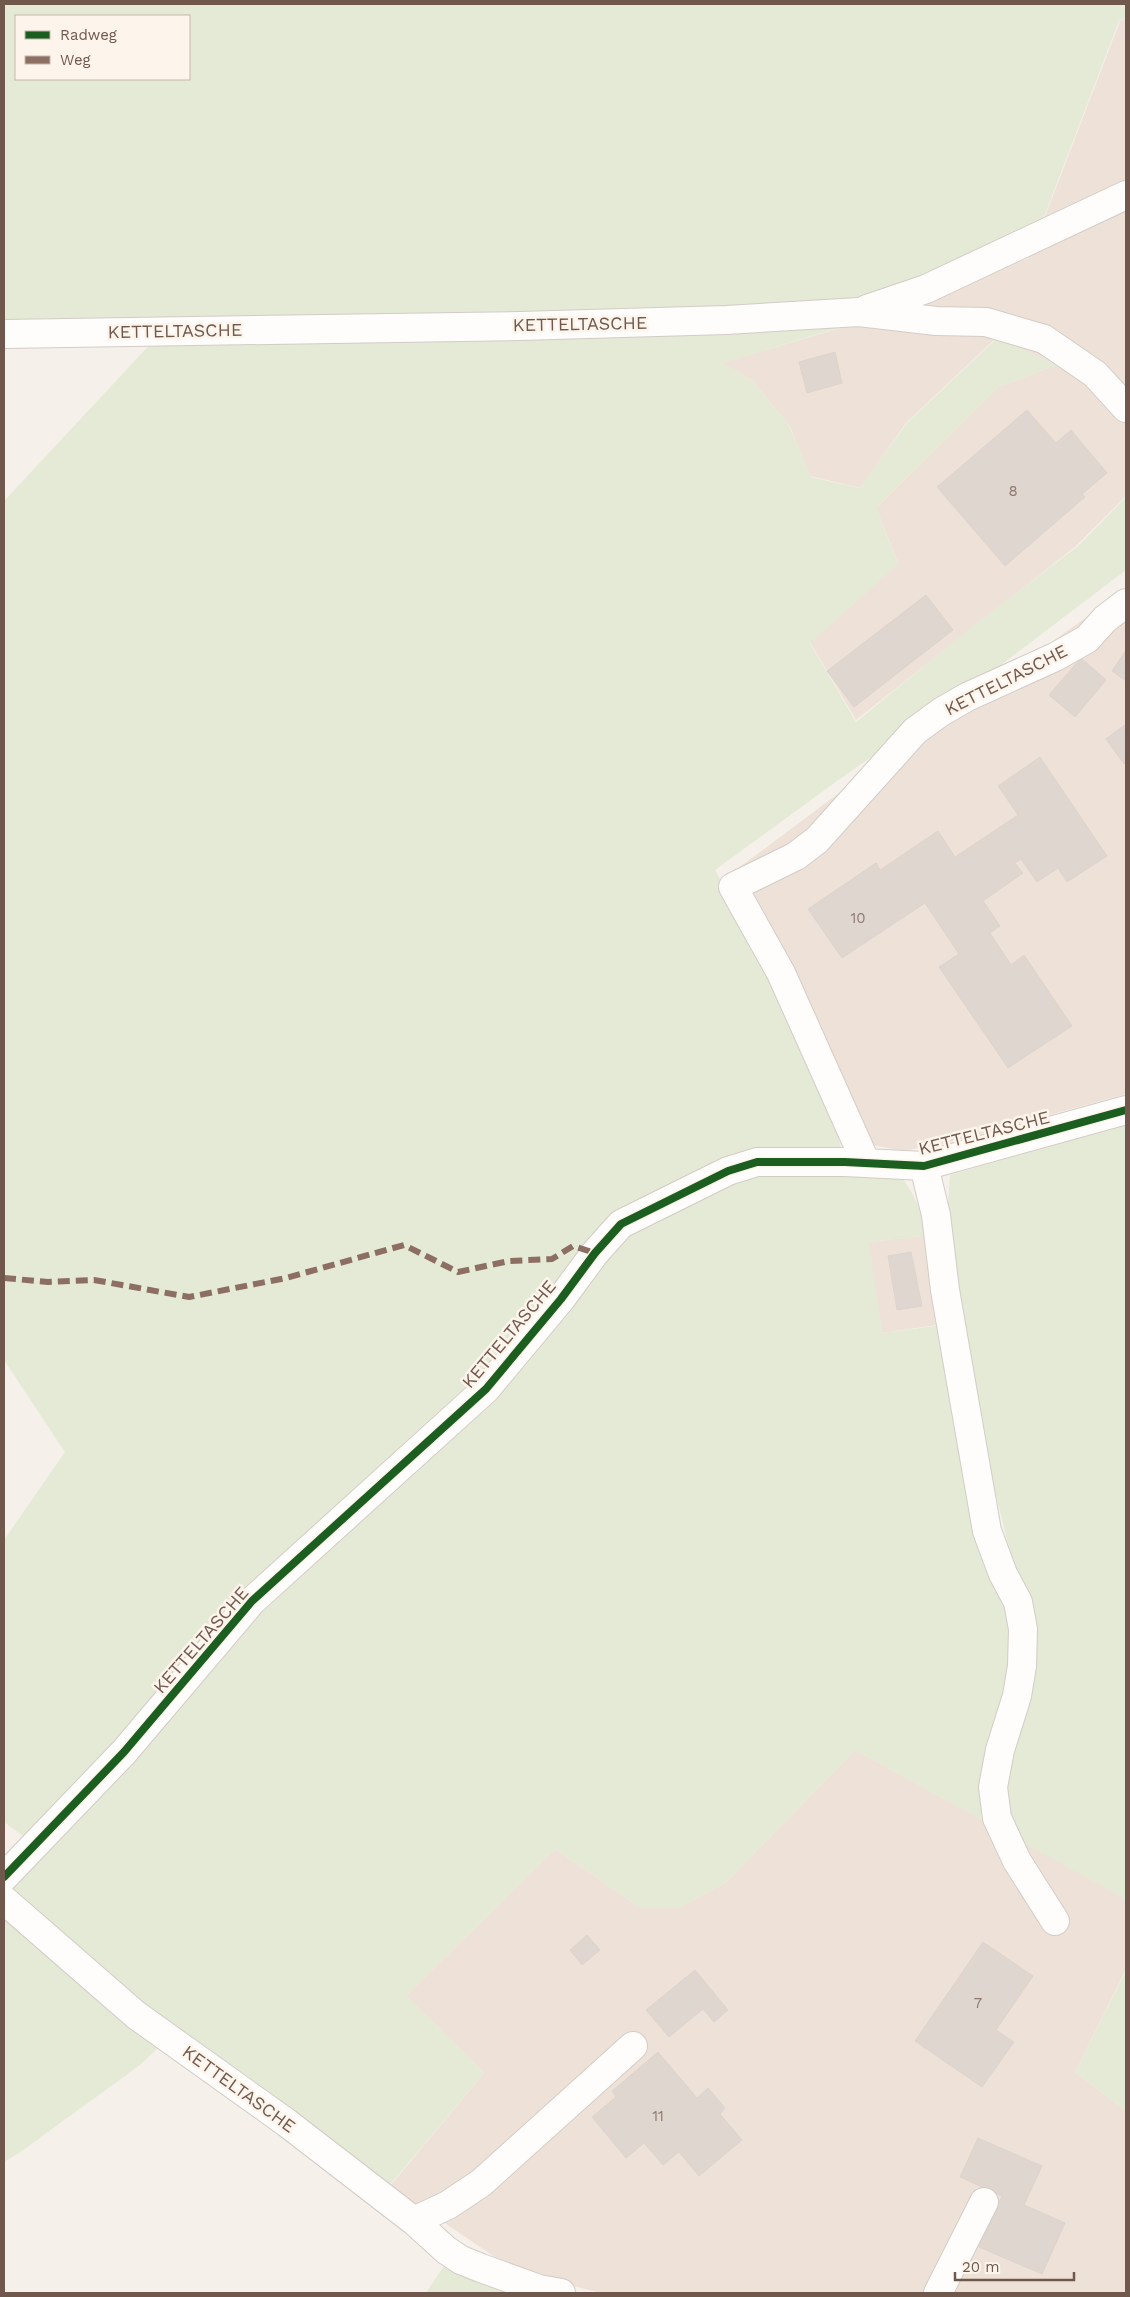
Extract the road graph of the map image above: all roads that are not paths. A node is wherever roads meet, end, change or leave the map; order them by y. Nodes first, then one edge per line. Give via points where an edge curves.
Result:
1 (1126, 196) edge
2 (860, 312) junction
3 (4, 334) edge
4 (1126, 408) edge
5 (1126, 603) edge
6 (1126, 1110) edge
7 (866, 1164) junction
8 (924, 1166) junction
9 (4, 1877) edge
10 (4, 1900) edge
11 (1055, 1921) dead end
12 (633, 2046) dead end
13 (984, 2202) dead end
14 (414, 2221) junction
15 (485, 2281) edge
16 (561, 2293) edge
17 (938, 2293) edge

1 - 2 street via 926,289
2 - 3 street, KETTELTASCHE via 726,320
2 - 4 street, KETTELTASCHE via 936,321 986,322 1044,339 1095,374
5 - 7 street, KETTELTASCHE via 1087,639 942,712 916,731 817,840 796,856 733,888 781,973
6 - 8 street, KETTELTASCHE
7 - 8 street, KETTELTASCHE
7 - 9 street, KETTELTASCHE via 757,1162 728,1171 622,1224 486,1389 252,1600 124,1752
8 - 11 street via 936,1214 945,1290 987,1531 1003,1574 1018,1602 1023,1629 1017,1696 1000,1750 993,1787 997,1818 1017,1861
10 - 14 street, KETTELTASCHE via 136,2015 287,2123
12 - 14 street via 481,2184
13 - 17 street
14 - 15 street, KETTELTASCHE
15 - 16 street, KETTELTASCHE

